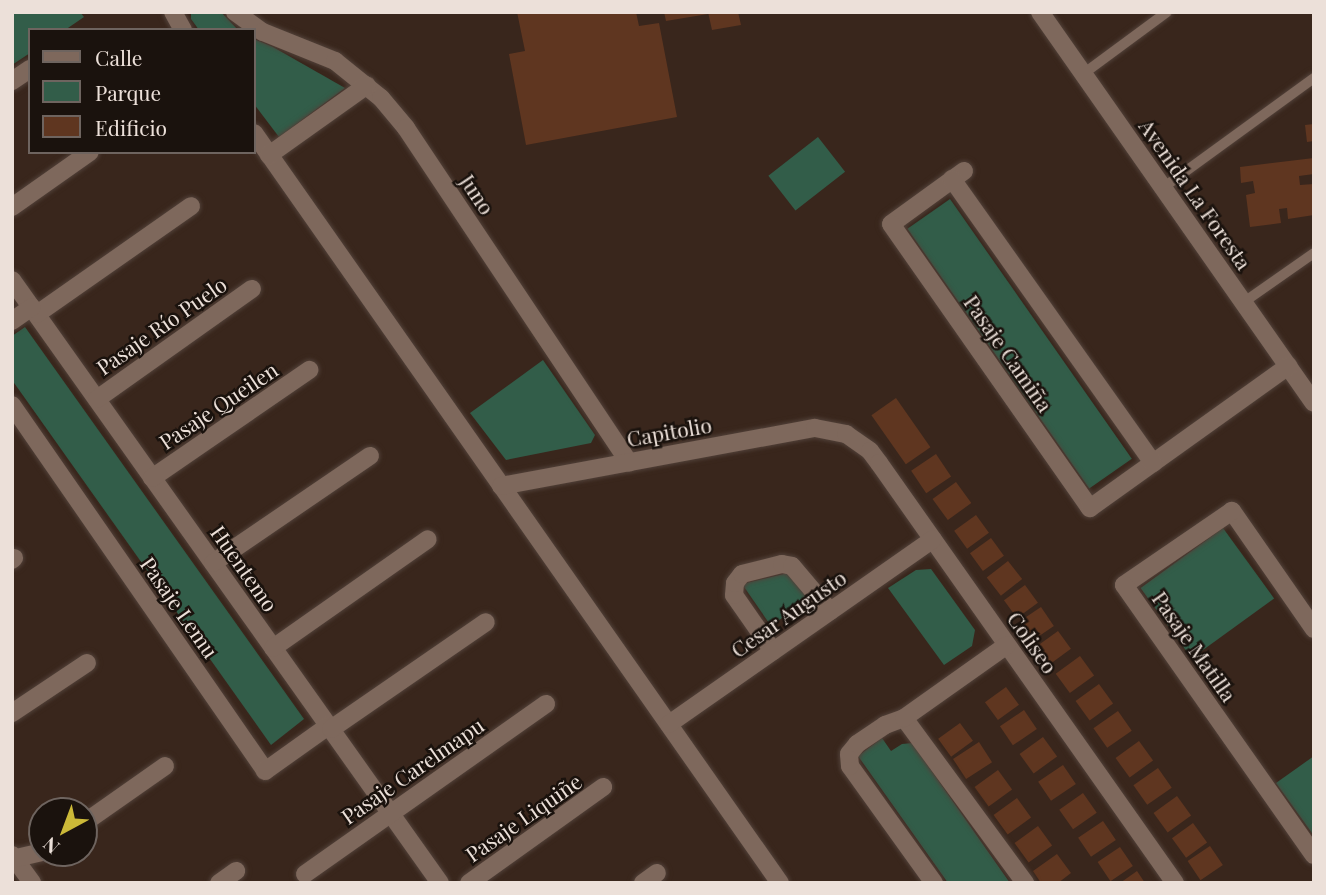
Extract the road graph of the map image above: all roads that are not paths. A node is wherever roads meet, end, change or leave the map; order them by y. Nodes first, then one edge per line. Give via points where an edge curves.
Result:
1 (173, 12) edge
2 (235, 12) edge
3 (1040, 12) edge
4 (1167, 12) edge
5 (182, 28) edge
6 (28, 70) edge
7 (1083, 74) junction
8 (1314, 78) edge
9 (12, 81) edge
10 (367, 85) junction
11 (256, 136) edge
12 (87, 154) edge
13 (269, 155) junction
14 (1164, 187) junction
15 (191, 206) dead end
16 (12, 207) edge
17 (1314, 253) edge
18 (12, 280) edge
19 (252, 289) dead end
20 (1244, 302) junction
21 (34, 311) junction
22 (12, 321) edge
23 (1288, 366) junction
24 (309, 370) dead end
25 (97, 399) junction
26 (1314, 403) edge
27 (12, 405) edge
28 (846, 434) joint
29 (370, 456) dead end
30 (629, 462) junction
31 (1153, 463) junction
32 (152, 478) junction
33 (501, 486) junction
34 (428, 539) dead end
35 (933, 539) junction
36 (213, 563) junction
37 (830, 611) junction
38 (486, 622) dead end
39 (1314, 629) edge
40 (1007, 645) junction
41 (273, 648) junction
42 (773, 652) junction
43 (87, 663) dead end
44 (546, 704) dead end
45 (12, 713) edge
46 (904, 718) junction
47 (669, 724) junction
48 (330, 727) junction
49 (164, 766) dead end
50 (603, 787) dead end
51 (98, 813) edge
52 (391, 814) junction
53 (1314, 855) edge
54 (13, 858) edge
55 (236, 871) dead end
56 (306, 874) dead end
57 (32, 883) edge
58 (219, 883) edge
59 (440, 883) edge
60 (469, 883) edge
61 (780, 883) edge
62 (934, 883) edge
63 (1026, 883) edge
64 (1175, 883) edge

1 - 5 street
2 - 10 street, Juno via 263,32 335,61
3 - 7 street, Avenida La Foresta
4 - 7 lane
6 - 9 street
7 - 14 street, Avenida La Foresta
8 - 14 lane
10 - 13 street
10 - 30 street, Juno via 405,128
11 - 13 street
12 - 16 street
13 - 33 street
14 - 20 street, Avenida La Foresta
15 - 21 street
17 - 20 lane
18 - 21 street, Huentemo
19 - 25 street, Pasaje Río Puelo
20 - 23 street, Avenida La Foresta
21 - 22 street
21 - 25 street, Huentemo
23 - 26 street, Avenida La Foresta
23 - 31 street, Pasaje Camiña
24 - 32 street, Pasaje Queilen
25 - 32 street, Huentemo
27 - 48 street, Pasaje Lemu via 265,771
28 - 30 street, Capitolio via 815,428
28 - 35 street, Coliseo via 870,451
29 - 36 street
30 - 33 street, Capitolio
31 - 31 street, Pasaje Camiña via 958,175 891,224 1090,508
32 - 36 street, Huentemo
33 - 47 street
34 - 41 street
35 - 37 street, Cesar Augusto
35 - 40 street, Coliseo
36 - 41 street, Huentemo
37 - 42 street, Cesar Augusto
37 - 42 street via 792,566 782,564 742,574 734,595
38 - 48 street
39 - 53 street, Pasaje Matilla via 1232,511 1124,585
40 - 46 street
40 - 64 street, Coliseo
41 - 48 street, Huentemo
42 - 47 street, Cesar Augusto
43 - 45 street
44 - 52 street, Pasaje Carelmapu
46 - 62 street via 857,744 849,760
46 - 63 street
47 - 61 street
48 - 52 street, Huentemo
49 - 51 street
50 - 60 street, Pasaje Liquiñe
52 - 56 street, Pasaje Carelmapu
52 - 59 street, Huentemo
54 - 57 street
55 - 58 street

